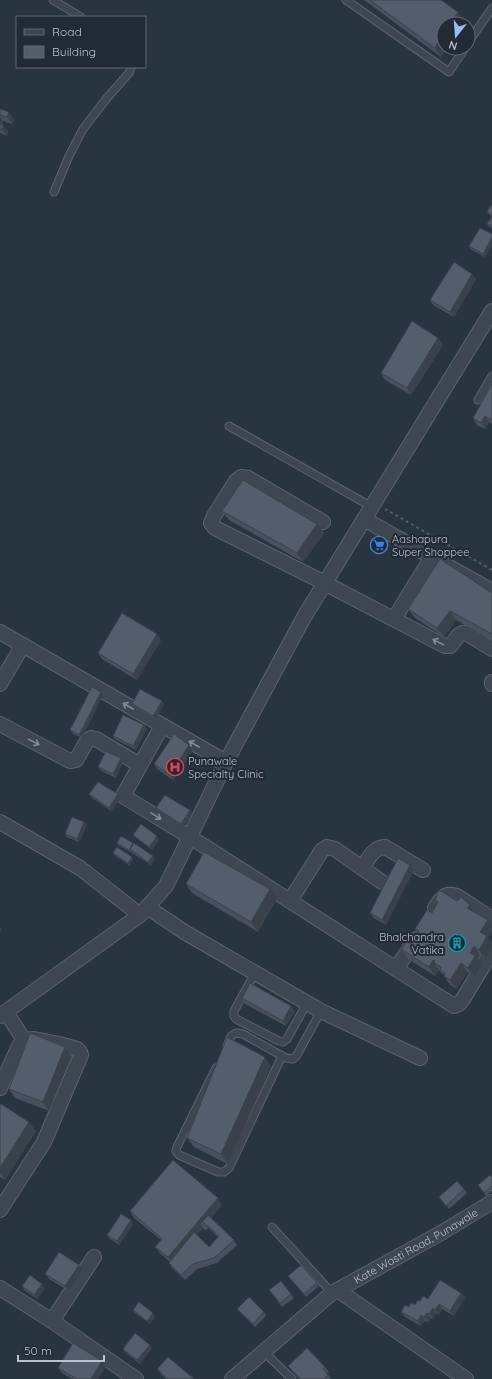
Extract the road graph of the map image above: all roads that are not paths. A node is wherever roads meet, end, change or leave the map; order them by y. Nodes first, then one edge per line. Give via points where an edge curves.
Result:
1 (53, 0) edge
2 (346, 0) edge
3 (492, 8) edge
4 (79, 16) edge
5 (476, 31) edge
6 (460, 56) edge
7 (131, 68) edge
8 (54, 192) dead end
9 (492, 311) edge
10 (492, 376) edge
11 (478, 400) dead end
12 (229, 426) dead end
13 (370, 509) junction
14 (323, 522) dead end
15 (432, 557) junction
16 (325, 583) junction
17 (492, 591) edge
18 (394, 619) junction
19 (0, 632) edge
20 (23, 645) junction
21 (492, 649) edge
22 (0, 684) edge
23 (0, 724) edge
24 (162, 726) junction
25 (226, 762) junction
26 (140, 765) junction
27 (0, 822) edge
28 (190, 836) junction
29 (362, 868) junction
30 (423, 870) dead end
31 (382, 882) dead end
32 (290, 901) junction
33 (143, 911) junction
34 (492, 919) edge
35 (492, 952) edge
36 (396, 969) junction
37 (255, 973) junction
38 (307, 1003) junction
39 (321, 1011) junction
40 (3, 1014) edge
41 (24, 1040) junction
42 (225, 1050) edge
43 (282, 1056) junction
44 (420, 1058) dead end
45 (218, 1064) edge
46 (0, 1088) edge
47 (490, 1207) edge
48 (0, 1210) edge
49 (272, 1227) dead end
50 (94, 1257) dead end
51 (0, 1288) edge
52 (336, 1292) junction
53 (52, 1321) junction
54 (263, 1351) junction
55 (136, 1379) edge
56 (232, 1379) edge
57 (292, 1379) edge
58 (466, 1379) edge

1 - 4 lane
2 - 6 lane via 449,72
3 - 5 lane
7 - 8 lane via 83,129
9 - 13 street
10 - 11 lane
12 - 13 lane
13 - 15 street
13 - 16 street
14 - 16 street via 248,478 241,477 236,481 211,523 215,528
15 - 17 street
15 - 18 street
16 - 18 street
16 - 25 street
21 -> 18 street via 466,632 460,633 447,647
19 - 20 street
20 - 22 street
24 -> 20 street
23 -> 26 street via 70,760 76,760 87,741 96,738
25 -> 24 street
24 - 26 street
25 - 28 street
26 -> 28 street via 123,796
27 - 33 street via 80,868
28 - 32 street
28 - 33 street via 166,886
29 - 30 street via 375,850 385,847
29 - 31 street
29 - 32 street via 335,849 327,847 322,850
32 - 36 street
33 - 37 street
33 - 40 street
34 - 36 street via 457,896 444,896
35 - 36 street via 463,999 454,1006
37 - 38 street
37 - 38 lane via 234,1011 236,1019 283,1042 288,1038
38 - 39 street
39 - 43 lane via 297,1055 293,1059
39 - 44 street
40 - 41 street
41 - 46 street
41 - 48 street via 34,1039 59,1044 77,1049 81,1055 44,1142
42 - 43 lane via 236,1033 243,1034
43 - 45 lane via 229,1168 224,1172 218,1172 179,1155 176,1151
47 - 52 street, Kate Wasti Road, Punawale
49 - 52 lane
50 - 53 street
51 - 53 street
52 - 54 street, Kate Wasti Road, Punawale
52 - 58 street
53 - 55 street
54 - 56 street, Kate Wasti Road, Punawale
54 - 57 lane

